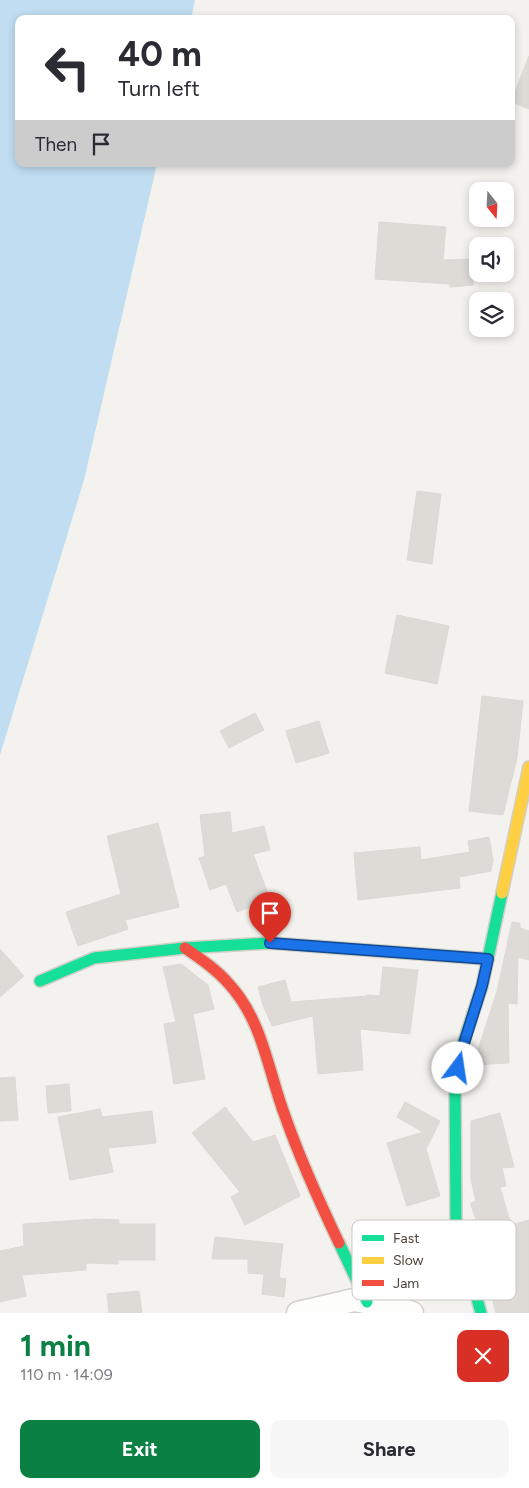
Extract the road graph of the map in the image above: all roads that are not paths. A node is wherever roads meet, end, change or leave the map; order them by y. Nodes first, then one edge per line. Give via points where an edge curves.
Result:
1 (529, 767) edge
2 (185, 948) junction
3 (488, 959) junction
4 (40, 981) dead end
5 (456, 1220) edge
6 (352, 1268) edge
7 (477, 1300) edge
8 (367, 1302) joint
9 (298, 1313) edge
10 (412, 1313) edge
11 (481, 1313) edge

1 - 3 street
2 - 3 street via 270,943
2 - 4 street via 94,958
2 - 6 street via 222,974 245,1006 288,1124
3 - 5 street via 456,1080
7 - 11 street
8 - 9 street via 354,1300
8 - 10 street

